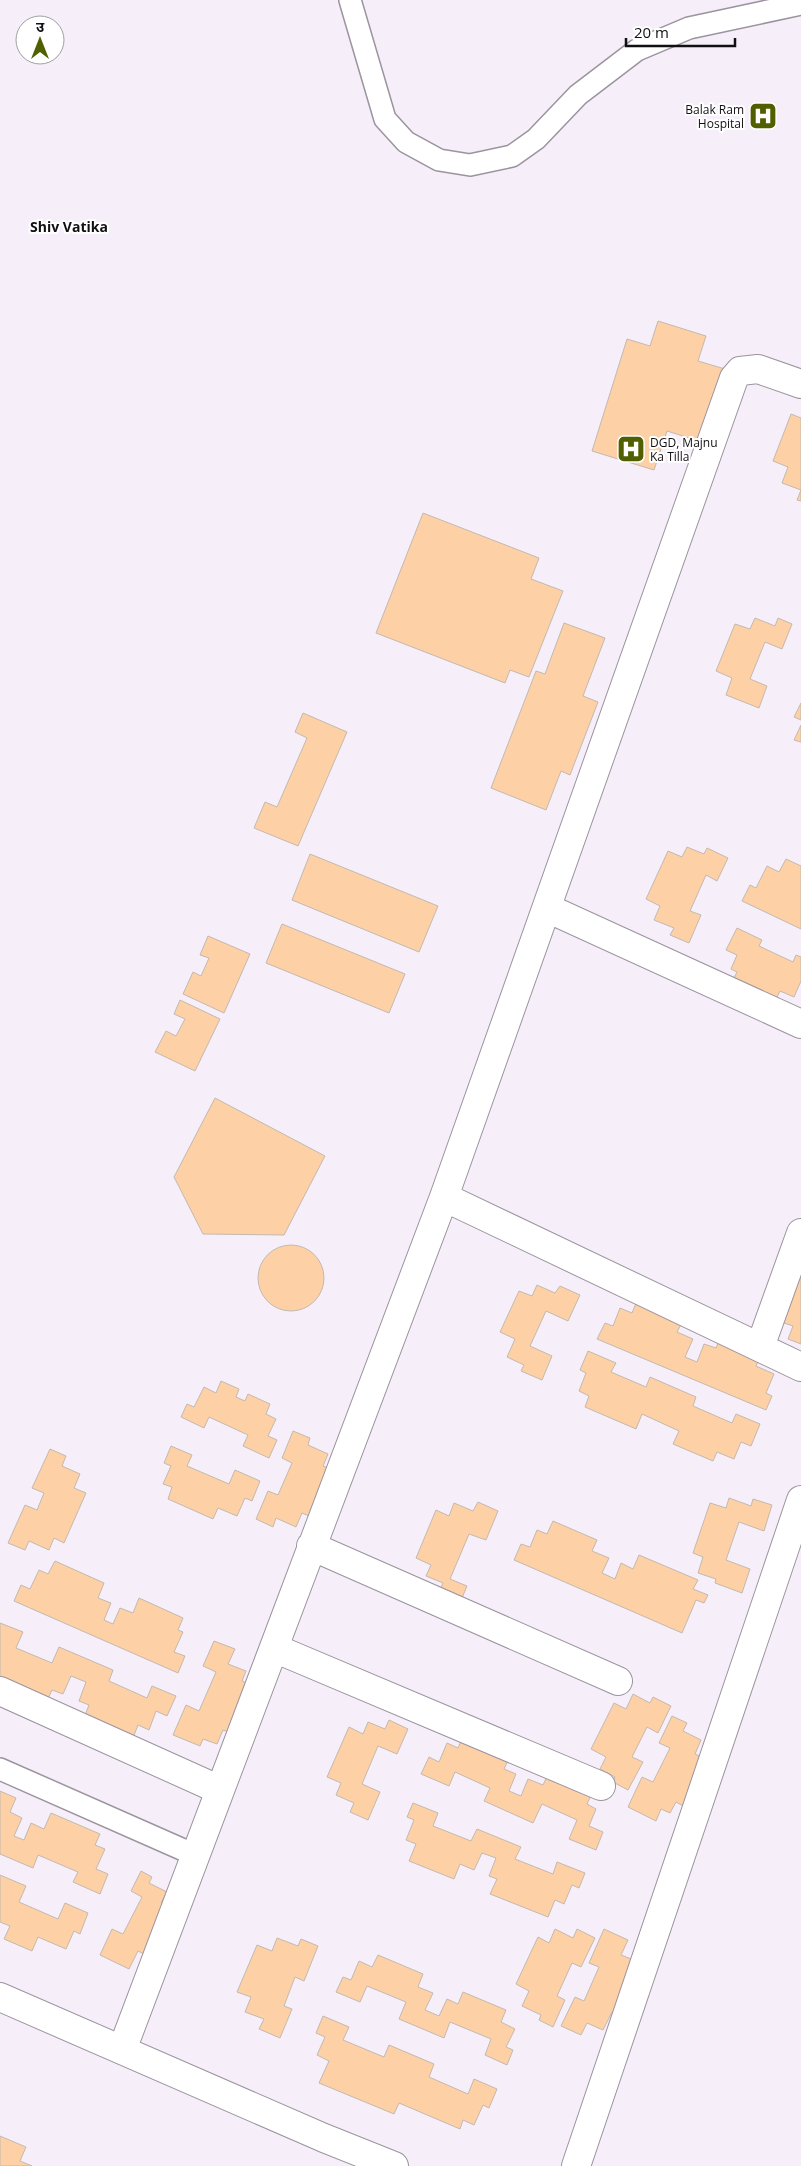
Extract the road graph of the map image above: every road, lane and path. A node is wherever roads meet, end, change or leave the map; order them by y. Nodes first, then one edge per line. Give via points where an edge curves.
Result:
1 (350, 0) edge
2 (801, 4) edge
3 (801, 384) edge
4 (547, 908) junction
5 (801, 1024) edge
6 (444, 1197) junction
7 (801, 1233) edge
8 (760, 1347) junction
9 (801, 1367) edge
10 (801, 1500) edge
11 (312, 1546) junction
12 (274, 1648) junction
13 (618, 1681) dead end
14 (0, 1691) edge
15 (0, 1769) edge
16 (601, 1786) dead end
17 (220, 1790) junction
18 (195, 1855) junction
19 (0, 1996) edge
20 (122, 2050) junction
21 (394, 2166) edge
22 (576, 2166) edge

1 - 2 lane via 386,119 406,142 439,160 470,165 512,156 536,139 578,95 637,50 689,28
3 - 4 street via 758,369 740,371 734,378
4 - 5 street
4 - 6 street
6 - 8 street
6 - 11 street
7 - 8 street
8 - 9 street
10 - 22 street
11 - 12 street
11 - 13 street
12 - 16 street
12 - 17 street
14 - 17 street
15 - 18 lane
17 - 18 street
18 - 20 street
19 - 20 street
20 - 21 street

